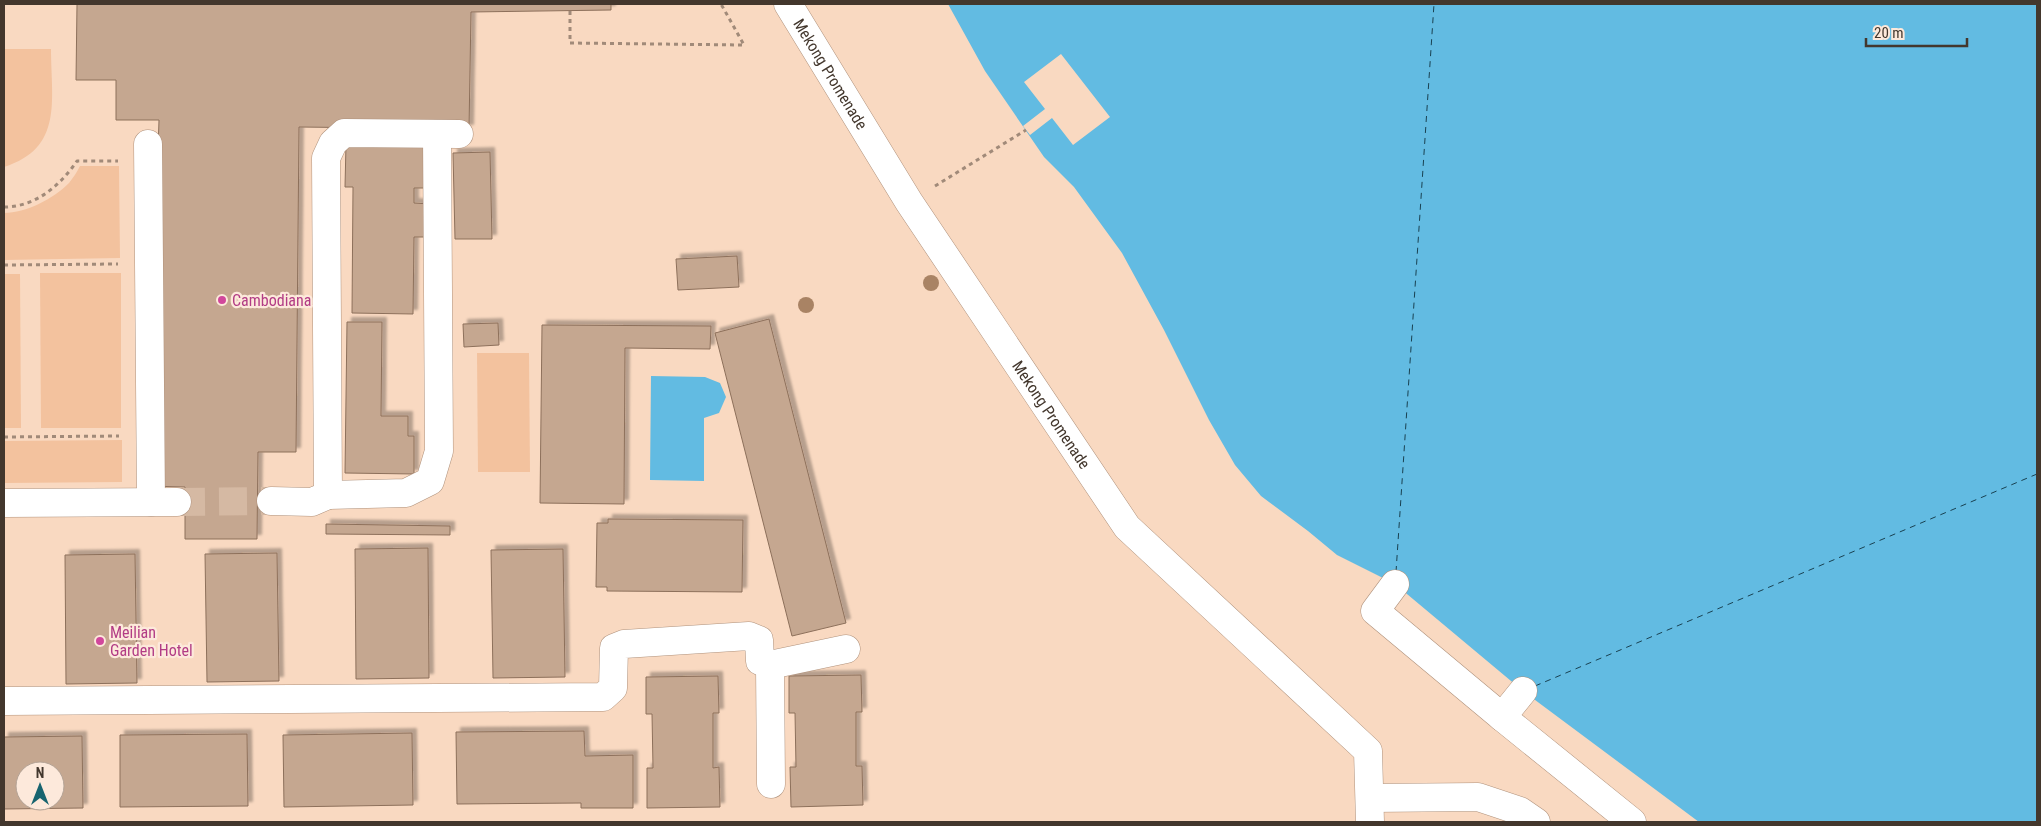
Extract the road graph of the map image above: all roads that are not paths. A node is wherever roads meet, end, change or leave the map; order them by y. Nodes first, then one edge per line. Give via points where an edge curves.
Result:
1 (788, 4) edge
2 (148, 144) dead end
3 (328, 495) junction
4 (271, 501) tunnel mouth
5 (4, 503) edge
6 (1395, 584) dead end
7 (846, 649) dead end
8 (770, 665) junction
9 (1523, 691) dead end
10 (4, 701) edge
11 (1502, 717) junction
12 (771, 784) dead end
13 (1370, 798) edge
14 (1536, 822) edge
15 (1632, 822) edge

1 - 13 street, Mekong Promenade via 910,202 1127,527 1368,751
2 - 5 street via 164,502
3 - 3 street via 326,158 333,143 344,133 448,134 439,451 430,480 406,493
3 - 4 street via 312,502
6 - 11 street via 1375,611
7 - 8 street
8 - 10 street via 760,661 759,640 749,636 624,644 614,648 613,688 604,697
8 - 12 street
9 - 11 street
11 - 15 street
13 - 14 street via 1478,797 1520,811

